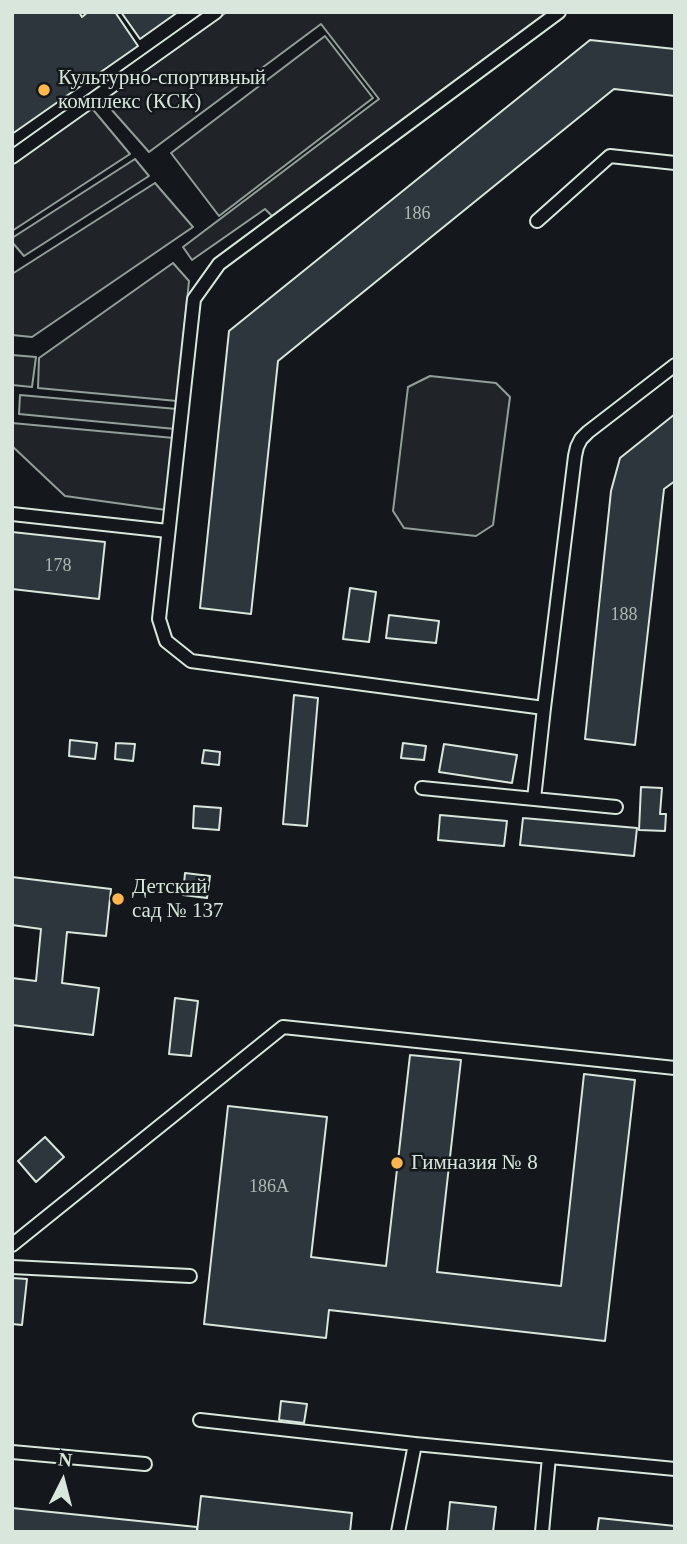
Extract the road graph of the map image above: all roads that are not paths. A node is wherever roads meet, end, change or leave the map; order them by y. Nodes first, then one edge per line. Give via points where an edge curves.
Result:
1 (216, 12) edge
2 (559, 12) edge
3 (12, 157) edge
4 (675, 163) edge
5 (537, 221) dead end
6 (675, 365) edge
7 (12, 514) edge
8 (168, 531) junction
9 (544, 708) junction
10 (422, 788) dead end
11 (534, 799) junction
12 (617, 807) dead end
13 (675, 1068) edge
14 (12, 1245) edge
15 (12, 1267) edge
16 (190, 1276) dead end
17 (201, 1420) dead end
18 (415, 1444) junction
19 (12, 1452) edge
20 (549, 1457) junction
21 (145, 1464) dead end
22 (675, 1469) edge
23 (398, 1532) edge
24 (542, 1532) edge

1 - 3 lane
2 - 8 lane via 219,264 194,299
4 - 5 lane via 610,156
6 - 9 lane via 588,432 577,447
7 - 8 lane
8 - 9 lane via 159,619 166,641 191,661
9 - 11 lane
10 - 11 lane
11 - 12 lane
13 - 14 lane via 283,1027
15 - 16 lane
17 - 18 lane
18 - 20 lane
18 - 23 lane
19 - 21 lane
20 - 22 lane
20 - 24 lane

